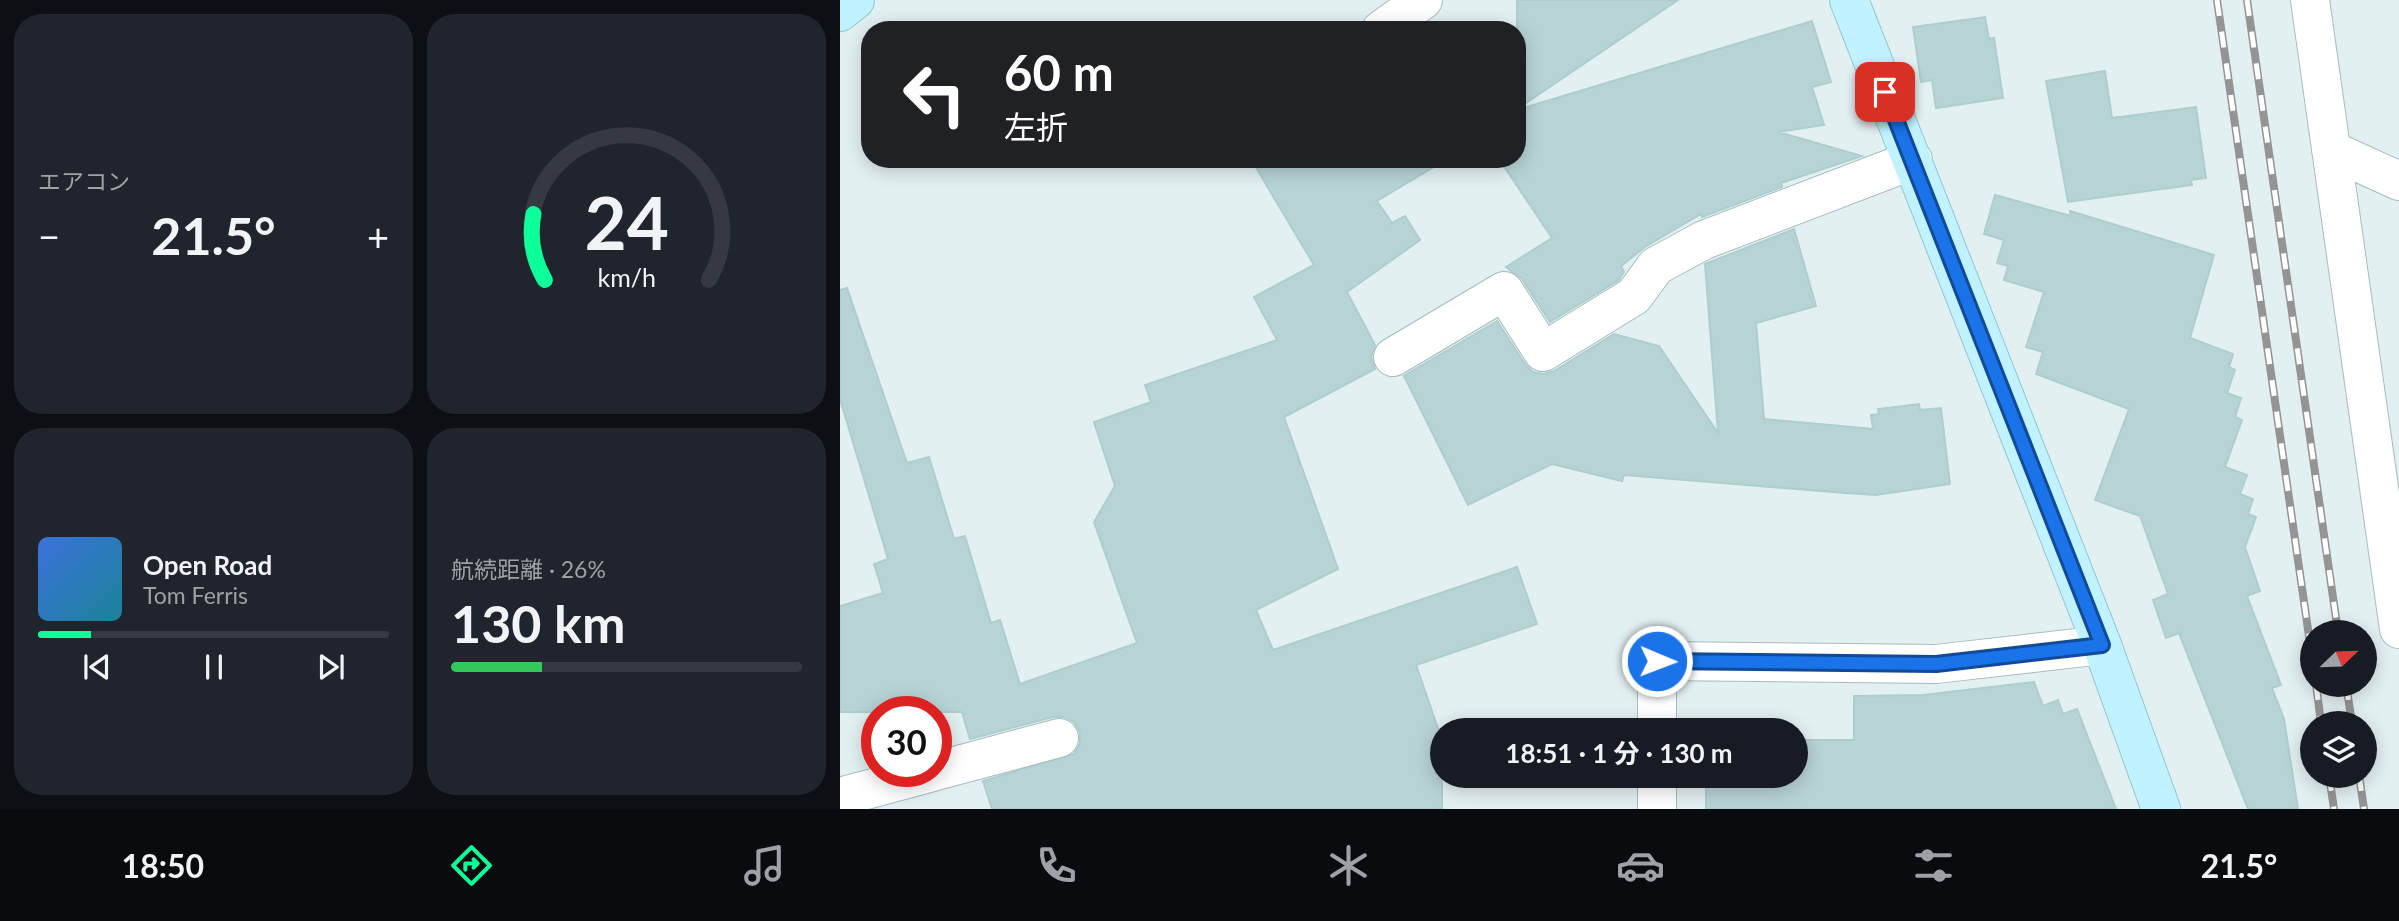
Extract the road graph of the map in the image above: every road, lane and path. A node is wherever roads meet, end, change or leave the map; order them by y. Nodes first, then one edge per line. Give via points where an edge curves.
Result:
1 (855, 0) edge
2 (1423, 0) edge
3 (1849, 0) edge
4 (2310, 0) edge
5 (840, 12) edge
6 (1394, 21) edge
7 (2331, 149) junction
8 (1913, 160) junction
9 (2399, 181) edge
10 (1394, 357) dead end
11 (2385, 436) edge
12 (2399, 629) edge
13 (2102, 645) junction
14 (1657, 718) edge
15 (1059, 738) dead end
16 (952, 766) edge
17 (877, 787) edge
18 (1657, 788) edge
19 (840, 797) edge
20 (1657, 809) edge
21 (2161, 809) edge

1 - 5 street
2 - 6 street
3 - 8 street
4 - 7 street
7 - 9 street
7 - 11 street
8 - 10 street via 1703,240 1656,266 1634,296 1543,352 1504,291
8 - 13 street
11 - 12 street
13 - 14 street via 1936,664 1657,661
13 - 21 street
15 - 16 street
17 - 19 street
18 - 20 street

